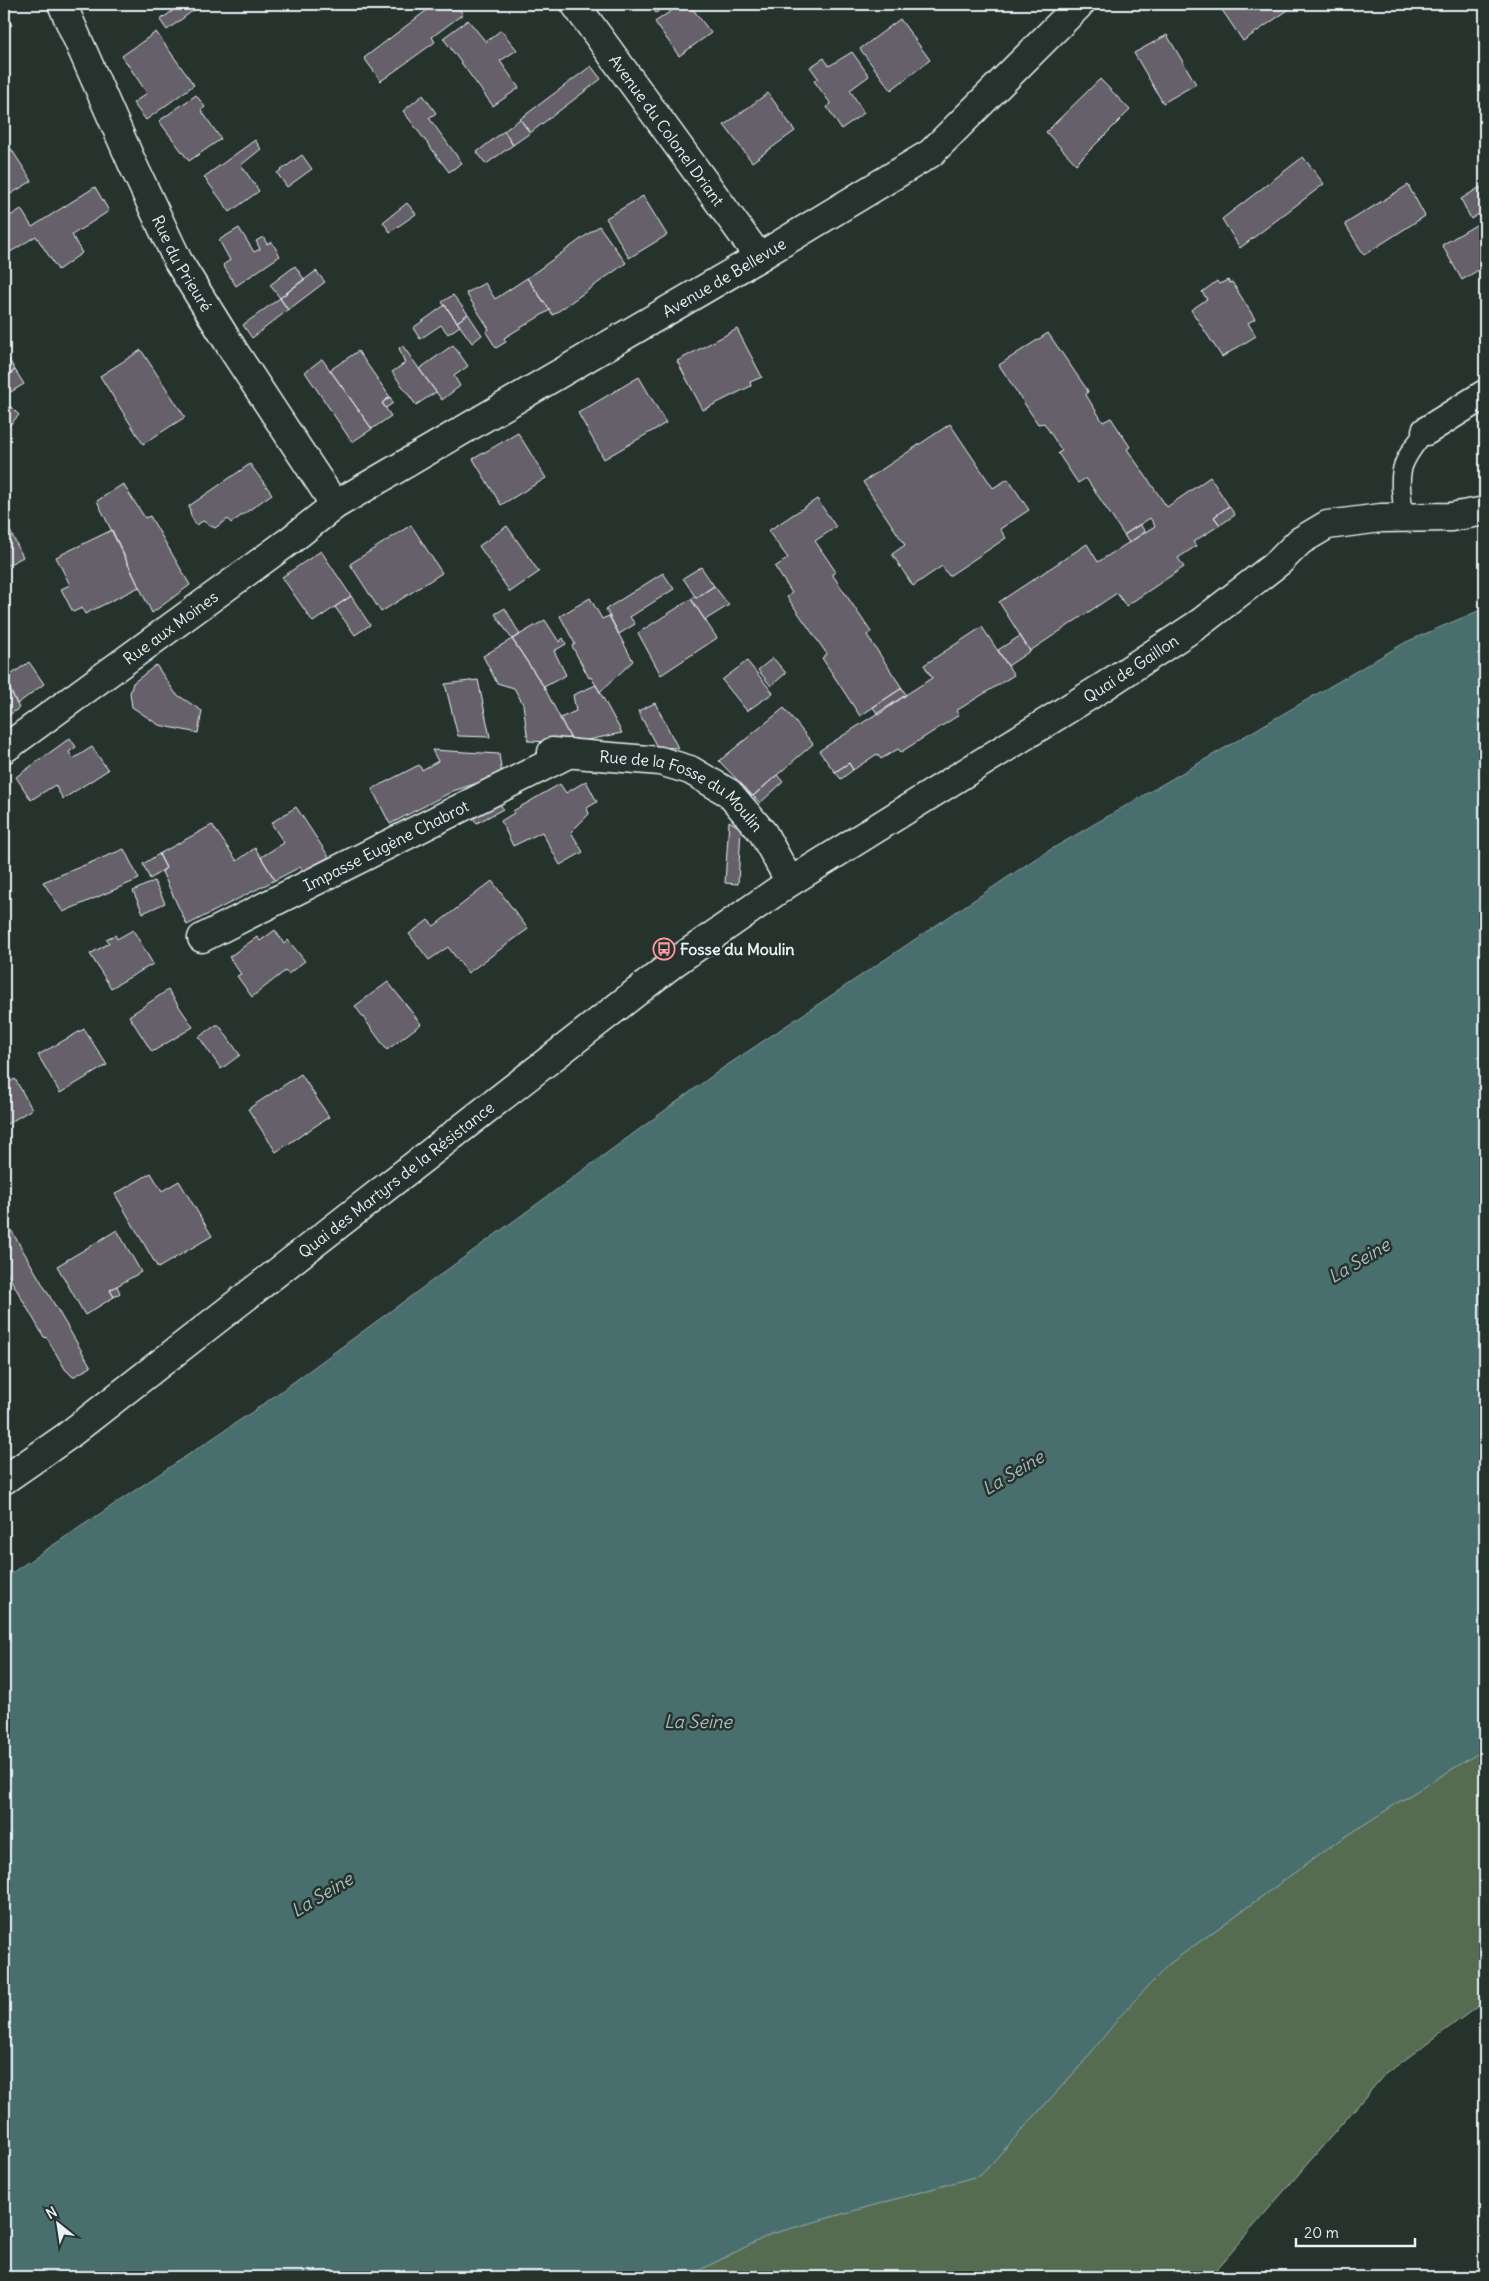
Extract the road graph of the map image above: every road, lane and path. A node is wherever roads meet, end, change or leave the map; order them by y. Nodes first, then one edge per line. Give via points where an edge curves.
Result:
1 (62, 4) edge
2 (575, 4) edge
3 (1080, 4) edge
4 (760, 257) junction
5 (1485, 394) edge
6 (1426, 431) joint
7 (335, 505) junction
8 (1485, 511) edge
9 (1404, 518) junction
10 (4, 749) edge
11 (537, 751) dead end
12 (570, 753) junction
13 (790, 882) junction
14 (202, 938) dead end
15 (4, 1480) edge

1 - 7 street, Rue du Prieuré via 178,261
2 - 4 street, Avenue du Colonel Driant
3 - 4 street, Avenue de Bellevue via 931,153
4 - 7 street, Avenue de Bellevue
5 - 6 street
6 - 9 lane via 1408,454 1400,476
7 - 10 street, Rue aux Moines
8 - 9 street, Quai de Gaillon via 1451,517
9 - 13 street, Quai de Gaillon via 1327,525 1300,541 1279,562 1200,623
11 - 12 street, Rue de la Fosse du Moulin
12 - 13 street, Rue de la Fosse du Moulin via 660,761 690,770 729,793 763,833
12 - 14 street, Impasse Eugène Chabrot
13 - 15 street, Quai des Martyrs de la Résistance via 675,962 66,1438

